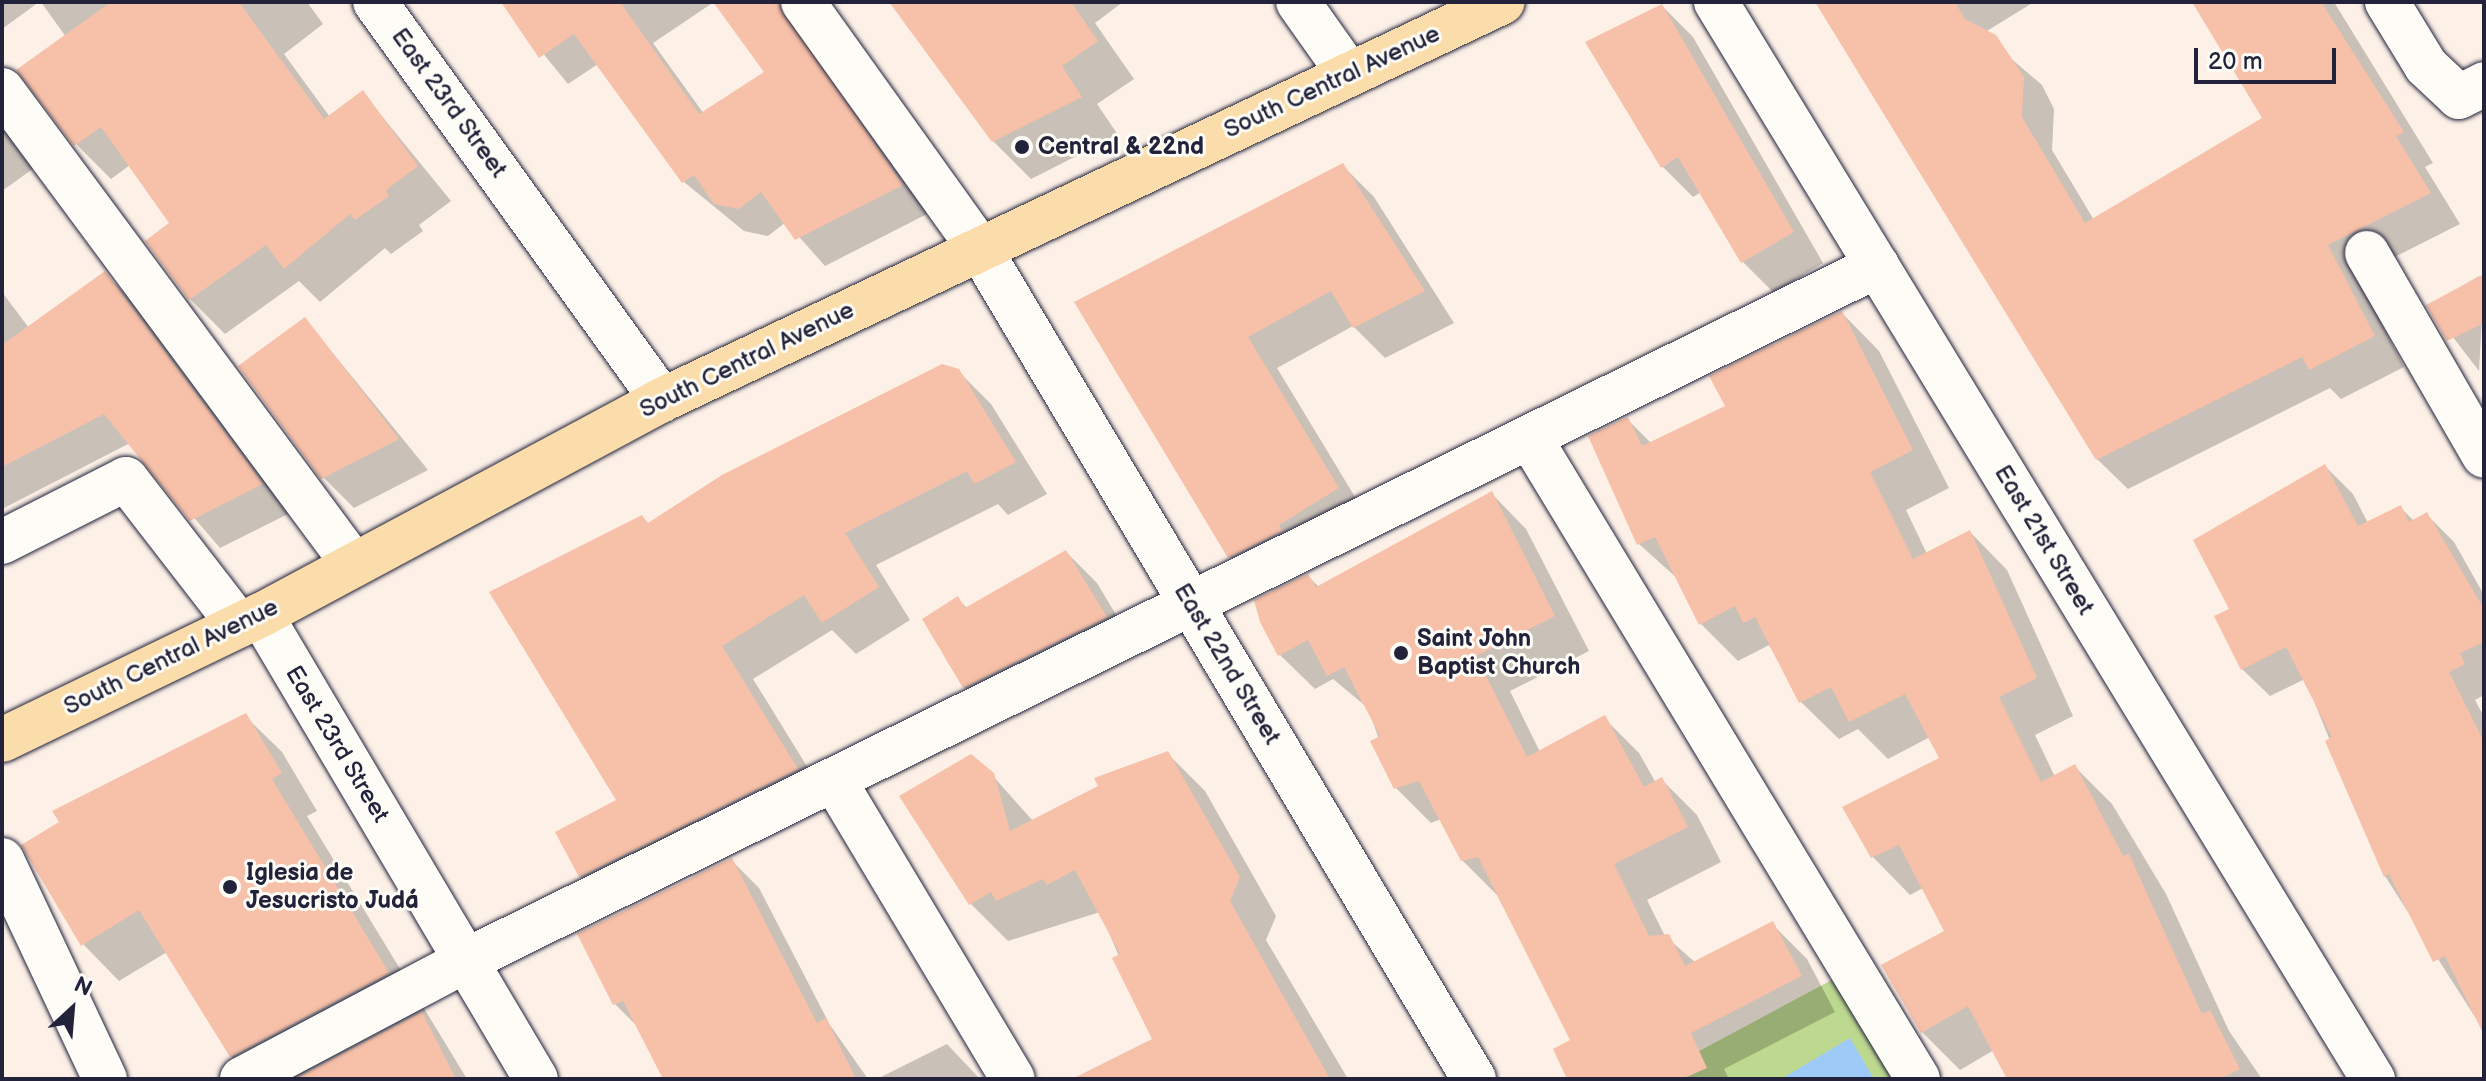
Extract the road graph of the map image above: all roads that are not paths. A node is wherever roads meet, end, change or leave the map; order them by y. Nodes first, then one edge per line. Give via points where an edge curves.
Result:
1 (375, 2) edge
2 (803, 2) edge
3 (1298, 2) edge
4 (1503, 2) edge
5 (1716, 2) edge
6 (2387, 2) edge
7 (1349, 74) junction
8 (2484, 84) edge
9 (2, 90) edge
10 (980, 249) junction
11 (2367, 253) dead end
12 (1877, 266) junction
13 (662, 400) junction
14 (1530, 438) junction
15 (2484, 456) edge
16 (2, 542) edge
17 (354, 565) junction
18 (1192, 606) junction
19 (250, 620) junction
20 (7, 729) edge
21 (834, 780) junction
22 (2, 860) edge
23 (465, 961) junction
24 (105, 1079) edge
25 (242, 1079) edge
26 (536, 1079) edge
27 (1013, 1079) edge
28 (1474, 1079) edge
29 (1918, 1079) edge
30 (2373, 1079) edge

1 - 13 street, East 23rd Street
2 - 10 street, East 22nd Street
3 - 7 street
4 - 7 main road, South Central Avenue
5 - 12 street, East 21st Street
6 - 8 street via 2426,66 2459,97
7 - 10 main road, South Central Avenue
9 - 17 street
10 - 13 main road, South Central Avenue
10 - 18 street, East 22nd Street
11 - 15 street
12 - 14 street
12 - 30 street, East 21st Street
13 - 17 main road, South Central Avenue
14 - 18 street
14 - 29 street
16 - 19 street, East 23rd Street via 126,479
17 - 19 main road, South Central Avenue
18 - 21 street
18 - 28 street, East 22nd Street
19 - 20 main road, South Central Avenue
19 - 23 street, East 23rd Street
21 - 23 street
21 - 27 street
22 - 24 street
23 - 25 street
23 - 26 street, East 23rd Street

